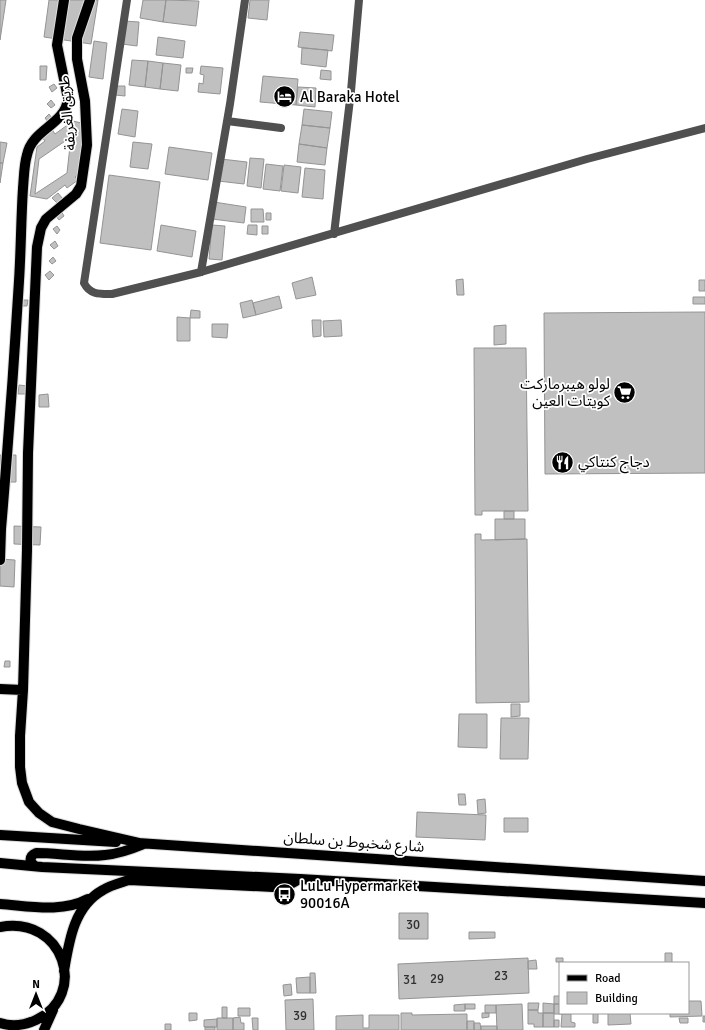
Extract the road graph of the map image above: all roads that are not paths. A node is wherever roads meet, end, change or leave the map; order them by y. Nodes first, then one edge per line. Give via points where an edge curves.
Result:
1 (64, 0) edge
2 (90, 0) edge
3 (127, 0) edge
4 (245, 0) edge
5 (359, 0) edge
6 (227, 121) junction
7 (281, 128) dead end
8 (705, 128) edge
9 (334, 234) junction
10 (201, 272) junction
11 (0, 560) edge
12 (0, 689) edge
13 (23, 690) junction
14 (0, 835) edge
15 (144, 844) junction
16 (0, 863) edge
17 (35, 866) junction
18 (300, 879) junction
19 (705, 881) edge
20 (92, 897) junction
21 (705, 903) edge
22 (0, 904) edge
23 (0, 927) edge
24 (64, 971) junction
25 (55, 1005) junction
26 (0, 1023) edge
27 (44, 1030) edge

1 - 11 main road, طريق الغريفة via 57,44 68,106 56,122 29,145 26,155
2 - 13 main road, طريق الغريفة via 77,38 77,59 85,101 88,145 81,186 76,194 46,219 38,237 28,453
3 - 10 street via 84,283 90,291 112,294
4 - 6 street
5 - 9 street
6 - 7 street
6 - 10 street
8 - 9 street via 587,159
9 - 10 street
12 - 13 main road
13 - 15 main road, طريق الغريفة via 20,767 22,783 29,802 52,822
14 - 15 main road, شارع شخبوط بن سلطان
15 - 17 main road via 106,855 36,853 30,859
15 - 19 main road, شارع شخبوط بن سلطان
16 - 17 main road
17 - 18 main road
18 - 20 main road via 289,885 273,887 129,880 110,886
18 - 21 main road
20 - 22 main road via 65,907
20 - 24 main road via 82,909 71,933
23 - 24 main road via 19,925 38,931 50,940 59,952
24 - 25 main road via 62,989
25 - 26 main road via 32,1022 12,1026
25 - 27 main road

